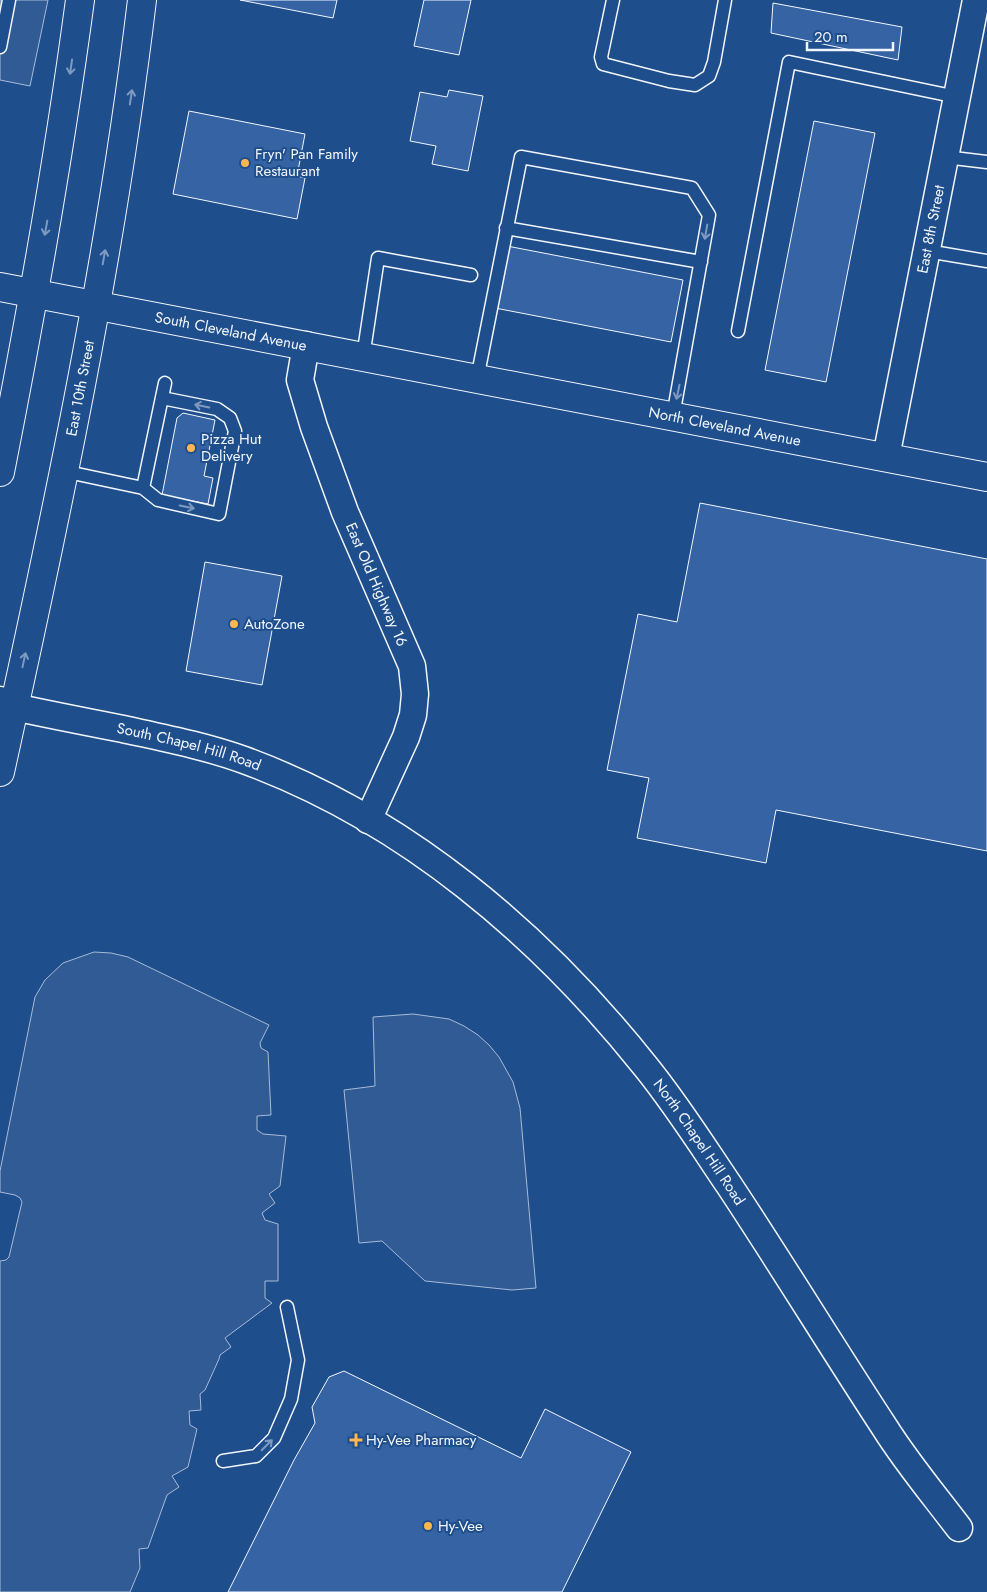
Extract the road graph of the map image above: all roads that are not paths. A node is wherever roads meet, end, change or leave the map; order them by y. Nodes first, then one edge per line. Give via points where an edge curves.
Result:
1 (9, 0) edge
2 (80, 0) edge
3 (142, 0) edge
4 (613, 0) edge
5 (725, 0) edge
6 (976, 0) edge
7 (0, 47) edge
8 (957, 97) junction
9 (945, 157) junction
10 (987, 162) edge
11 (506, 228) junction
12 (927, 251) junction
13 (987, 261) edge
14 (701, 262) junction
15 (471, 275) dead end
16 (0, 287) edge
17 (35, 294) junction
18 (95, 305) junction
19 (738, 332) dead end
20 (306, 346) junction
21 (363, 357) junction
22 (469, 377) junction
23 (165, 383) dead end
24 (162, 398) junction
25 (672, 416) junction
26 (886, 457) junction
27 (63, 471) junction
28 (0, 472) edge
29 (987, 477) edge
30 (143, 488) junction
31 (7, 703) edge
32 (0, 772) edge
33 (368, 820) junction
34 (287, 1307) dead end
35 (223, 1461) dead end
36 (959, 1528) dead end

1 - 7 lane
2 -> 17 main road
18 -> 3 main road, East 10th Street via 132,90
4 - 5 lane via 601,57 603,64 695,85 709,76 714,62
6 - 8 street, East 8th Street
8 - 9 street, East 8th Street
8 - 19 lane via 789,62
9 - 10 lane
9 - 12 street, East 8th Street
11 - 14 lane
11 -> 14 lane via 521,157 692,188 709,215
11 - 22 lane
12 - 13 lane
12 - 26 street, East 8th Street
14 -> 25 lane
15 - 21 lane via 378,258
16 - 17 main road, South Cleveland Avenue
17 - 18 main road, South Cleveland Avenue
17 - 28 main road
18 - 20 main road, South Cleveland Avenue
18 - 27 main road, East 10th Street
20 - 21 main road, South Cleveland Avenue
20 - 33 street, East Old Highway 16 via 300,380 314,427 345,512 412,666 413,715 406,738
21 - 22 main road, South Cleveland Avenue
22 - 25 main road, North Cleveland Avenue
23 - 24 lane
24 - 30 lane
30 -> 24 lane via 158,500 219,514 235,431 230,418 218,409
25 - 26 main road, North Cleveland Avenue
26 - 29 main road, North Cleveland Avenue
27 - 30 lane
31 -> 27 main road, East 10th Street
31 - 32 main road, East 10th Street
31 - 33 street, South Chapel Hill Road via 223,753 284,776
33 - 36 street, North Chapel Hill Road via 425,855 517,928 592,1004 647,1067 749,1215 887,1432
35 -> 34 lane via 256,1456 274,1438 291,1399 298,1360

